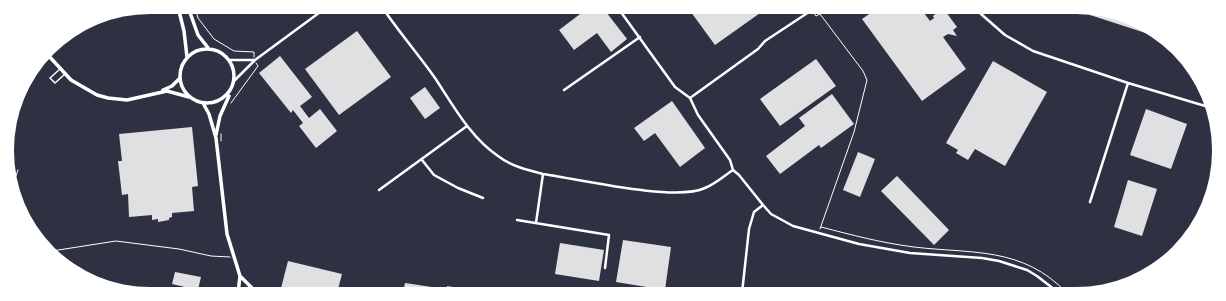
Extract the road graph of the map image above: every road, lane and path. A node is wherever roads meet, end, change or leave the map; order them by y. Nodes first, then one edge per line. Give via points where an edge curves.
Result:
1 (180, 14) edge
2 (190, 14) edge
3 (317, 14) edge
4 (387, 14) edge
5 (623, 14) edge
6 (806, 14) edge
7 (820, 14) edge
8 (820, 14) edge
9 (981, 14) edge
10 (816, 16) dead end
11 (640, 37) junction
12 (209, 48) junction
13 (187, 57) junction
14 (50, 58) edge
15 (230, 60) junction
16 (255, 60) junction
17 (60, 69) junction
18 (65, 74) junction
19 (180, 78) junction
20 (235, 80) junction
21 (1128, 83) junction
22 (564, 90) dead end
23 (231, 91) junction
24 (158, 93) junction
25 (190, 98) junction
26 (690, 98) junction
27 (203, 103) junction
28 (1204, 106) edge
29 (467, 126) junction
30 (221, 130) dead end
31 (216, 138) junction
32 (221, 144) dead end
33 (421, 160) junction
34 (18, 170) dead end
35 (733, 170) junction
36 (16, 174) edge
37 (543, 174) junction
38 (379, 190) dead end
39 (483, 198) dead end
40 (1090, 202) dead end
41 (762, 205) junction
42 (517, 220) dead end
43 (536, 223) junction
44 (57, 250) edge
45 (221, 256) dead end
46 (606, 268) dead end
47 (240, 276) junction
48 (239, 287) edge
49 (251, 287) edge
50 (743, 287) edge
51 (1051, 287) edge
52 (1062, 287) edge

1 - 13 street
2 - 12 street via 198,35
3 - 16 street
4 - 29 street
5 - 11 street
6 - 26 street
7 - 10 path
8 - 52 path via 864,71 867,80 848,152 821,227 892,244 983,252 1007,257 1040,270
9 - 21 street via 1005,35 1033,51
11 - 22 street
11 - 26 street via 675,88
12 - 13 street via 201,49
12 - 15 street via 217,50
13 - 19 street via 181,67
14 - 17 street
15 - 16 street
15 - 20 street
16 - 20 street
17 - 18 street
17 - 18 lane via 50,78 55,83
18 - 24 street via 85,89 108,98 131,99
19 - 24 street via 172,86
19 - 25 street
20 - 23 street
21 - 28 street
21 - 40 street
23 - 27 street via 219,101
23 - 31 street via 220,116
24 - 25 street via 167,91
25 - 27 street
26 - 35 street via 698,115 730,160
27 - 31 street
29 - 33 street
29 - 37 street via 498,156 517,166
30 - 32 path
31 - 47 street via 227,234
33 - 38 street
33 - 39 street via 434,175
34 - 36 path
35 - 37 street via 704,188 692,192 663,192
35 - 41 street
37 - 43 street
41 - 50 street via 754,212 749,229
41 - 51 street via 771,214 793,226 819,234 910,253 982,258 1027,270
42 - 43 street
43 - 46 street via 609,235
44 - 45 path via 116,241
47 - 48 street
47 - 49 street

